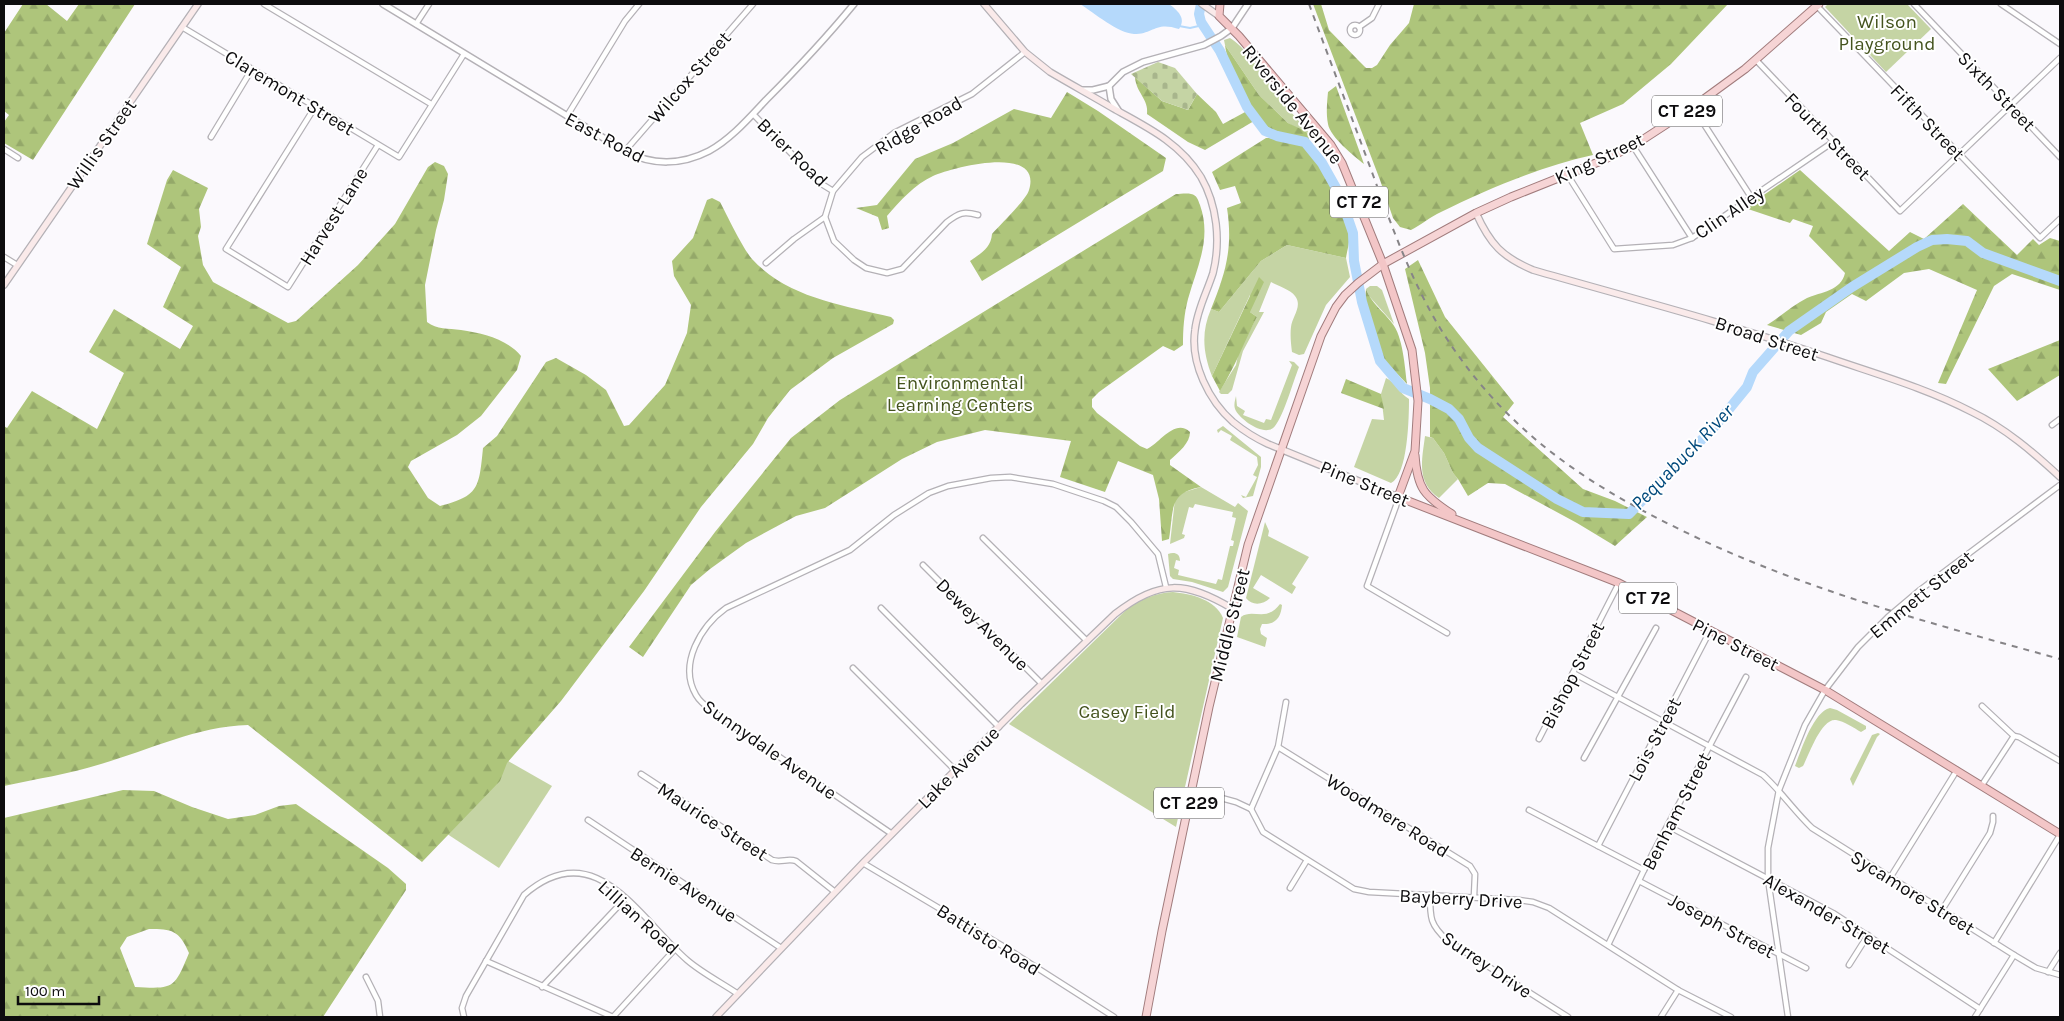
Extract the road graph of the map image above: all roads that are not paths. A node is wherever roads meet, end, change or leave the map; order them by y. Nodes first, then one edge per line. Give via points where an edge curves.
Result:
1 (198, 4) edge
2 (264, 4) edge
3 (383, 4) edge
4 (429, 4) edge
5 (639, 4) edge
6 (753, 4) edge
7 (854, 4) edge
8 (984, 4) edge
9 (1203, 4) edge
10 (1220, 4) edge
11 (1248, 4) edge
12 (1379, 4) edge
13 (1914, 4) edge
14 (2001, 4) edge
15 (1818, 5) edge
16 (1219, 16) junction
17 (416, 24) junction
18 (182, 26) junction
19 (1359, 27) dead end
20 (1232, 28) junction
21 (2060, 44) edge
22 (1025, 52) junction
23 (464, 54) junction
24 (2060, 58) edge
25 (1756, 60) junction
26 (252, 69) junction
27 (1109, 86) junction
28 (1081, 90) junction
29 (431, 104) junction
30 (2010, 105) junction
31 (315, 107) junction
32 (1693, 107) junction
33 (1118, 110) junction
34 (753, 114) junction
35 (567, 116) junction
36 (211, 137) dead end
37 (1833, 142) junction
38 (378, 145) junction
39 (1634, 146) junction
40 (4, 149) edge
41 (625, 151) junction
42 (1959, 155) junction
43 (2060, 157) edge
44 (18, 158) dead end
45 (1567, 174) junction
46 (832, 191) junction
47 (1751, 197) junction
48 (1476, 213) junction
49 (978, 215) dead end
50 (825, 218) junction
51 (2060, 218) edge
52 (1692, 238) junction
53 (4, 257) edge
54 (766, 263) dead end
55 (1384, 264) junction
56 (17, 265) junction
57 (4, 285) edge
58 (2060, 419) edge
59 (2052, 425) dead end
60 (1280, 450) junction
61 (1414, 451) junction
62 (2060, 477) edge
63 (2060, 485) edge
64 (1398, 497) junction
65 (1464, 522) junction
66 (983, 538) dead end
67 (923, 565) dead end
68 (1619, 583) junction
69 (1166, 587) junction
70 (881, 608) dead end
71 (1233, 609) junction
72 (1656, 628) dead end
73 (1710, 631) junction
74 (1447, 633) dead end
75 (1087, 641) junction
76 (853, 668) dead end
77 (1573, 673) junction
78 (1746, 677) dead end
79 (1042, 684) junction
80 (1825, 690) junction
81 (1618, 697) junction
82 (1286, 702) dead end
83 (1982, 706) dead end
84 (1664, 721) junction
85 (998, 727) junction
86 (2014, 736) junction
87 (1539, 739) dead end
88 (1710, 745) junction
89 (1278, 747) junction
90 (1584, 758) dead end
91 (2060, 761) edge
92 (955, 770) junction
93 (1956, 770) junction
94 (642, 774) dead end
95 (1982, 785) junction
96 (1192, 790) junction
97 (1779, 790) junction
98 (1251, 809) junction
99 (1530, 810) dead end
100 (1993, 816) dead end
101 (588, 820) dead end
102 (1668, 826) junction
103 (892, 834) junction
104 (2060, 834) edge
105 (1598, 846) junction
106 (1307, 860) junction
107 (863, 863) junction
108 (1644, 870) junction
109 (1890, 878) junction
110 (1768, 879) junction
111 (1639, 881) junction
112 (1290, 888) dead end
113 (836, 892) junction
114 (1430, 895) junction
115 (1474, 896) junction
116 (625, 899) junction
117 (1942, 910) junction
118 (1868, 935) junction
119 (1994, 943) junction
120 (1608, 946) junction
121 (676, 948) junction
122 (781, 948) junction
123 (2060, 953) edge
124 (2014, 955) junction
125 (1780, 956) junction
126 (486, 961) junction
127 (1849, 965) dead end
128 (1806, 968) dead end
129 (2048, 972) junction
130 (2060, 975) edge
131 (366, 977) dead end
132 (542, 988) junction
133 (1678, 990) junction
134 (738, 994) junction
135 (1980, 1009) junction
136 (380, 1017) edge
137 (464, 1017) edge
138 (613, 1017) edge
139 (716, 1017) edge
140 (1114, 1017) edge
141 (1146, 1017) edge
142 (1568, 1017) edge
143 (1661, 1017) edge
144 (1731, 1017) edge
145 (1788, 1017) edge
146 (1975, 1017) edge

1 - 18 main road, Willis Street
2 - 29 street
3 - 17 street, East Road
4 - 17 street
5 - 35 street via 625,21
6 - 41 street, Wilcox Street
7 - 34 street, East Road
8 - 22 main road, Pine Street
9 - 16 main road
10 - 16 highway
11 - 20 street
12 - 19 street via 1372,18
13 - 30 street, Sixth Street
14 - 21 street
15 - 25 main road, King Street / CT 229
15 - 42 street, Fifth Street
16 - 20 highway, Riverside Avenue / CT 72
17 - 23 street, East Road
18 - 26 street, Claremont Street
18 - 56 main road, Willis Street
20 - 27 street via 1204,45 1143,62 1123,72
20 - 55 highway, Riverside Avenue / CT 72 via 1331,145 1342,163
22 - 28 main road, Pine Street via 1050,72
22 - 46 street, Ridge Road via 972,94 894,134 862,157
23 - 29 street
23 - 35 street, East Road
24 - 30 street
25 - 32 main road, King Street / CT 229
25 - 37 street, Fourth Street
26 - 31 street, Claremont Street
26 - 36 street
27 - 28 street
27 - 33 street via 1111,99
28 - 33 main road, Pine Street
29 - 38 street, Claremont Street via 399,157
30 - 42 street
30 - 43 street, Sixth Street
31 - 38 street, Claremont Street
31 - 38 street, Harvest Lane via 226,248 288,287
32 - 39 main road, King Street / CT 229
32 - 47 street
33 - 60 main road, Pine Street via 1177,148 1201,177 1217,228 1213,273 1194,333 1198,364 1217,404 1230,418 1250,434
34 - 41 street, East Road via 722,143 696,156 654,162
34 - 46 street, Brier Road via 820,183
35 - 41 street, East Road
37 - 42 street, Fourth Street via 1900,211
37 - 47 street, Clin Alley
39 - 45 main road, King Street / CT 229
39 - 52 street
40 - 44 street
42 - 51 street, Fifth Street via 2040,238
45 - 48 main road, King Street / CT 229
45 - 52 street, Clin Alley via 1614,249 1673,246
46 - 50 street, Ridge Road
47 - 52 street, Clin Alley
48 - 55 main road, King Street / CT 229
48 - 62 main road, Broad Street via 1487,236 1503,254 1516,262 1770,338 1920,388 1974,412 2009,434
49 - 50 street via 965,212 955,216 902,269 887,273 866,268 854,260 834,241
50 - 54 street
53 - 56 street
55 - 60 main road, Middle Street / CT 229 via 1351,289 1336,307 1321,336
55 - 61 highway, Riverside Avenue / CT 72 via 1415,370 1418,401
56 - 57 main road, Willis Street
58 - 59 street
60 - 64 main road, Pine Street
60 - 71 main road, Middle Street / CT 229 via 1248,545
61 - 64 highway, Riverside Avenue / CT 72
61 - 65 highway, CT 72 via 1416,474 1426,496
63 - 80 street, Emmett Street via 1888,617 1858,647
64 - 65 highway, Pine Street / CT 72
64 - 74 street via 1367,586
65 - 68 highway, Pine Street / CT 72
66 - 75 street
67 - 79 street, Dewey Avenue
68 - 73 highway, Pine Street / CT 72
68 - 77 street, Bishop Street
69 - 71 main road, Lake Avenue via 1194,590
69 - 75 main road, Lake Avenue via 1131,601
69 - 103 street, Sunnydale Avenue via 1158,554 1116,507 1052,484 1010,477 991,478 929,493 894,515 850,550 716,615 703,632 689,667 691,685 701,702
70 - 85 street
71 - 96 main road, Middle Street / CT 229
72 - 81 street
73 - 80 highway, Pine Street / CT 72
73 - 84 street, Lois Street
75 - 79 main road, Lake Avenue
76 - 92 street
77 - 81 street, Sycamore Street
77 - 87 street, Bishop Street
78 - 88 street, Benham Street
79 - 85 main road, Lake Avenue
80 - 93 highway, Pine Street / CT 72
80 - 97 street, Emmett Street via 1804,725
81 - 84 street, Sycamore Street
81 - 90 street
82 - 89 street
83 - 86 street
84 - 88 street, Sycamore Street
84 - 105 street, Lois Street
85 - 92 main road, Lake Avenue
86 - 91 street
86 - 95 street
88 - 97 street, Sycamore Street via 1763,775
88 - 102 street, Benham Street
89 - 98 street
89 - 115 street, Woodmere Road via 1470,866 1475,874
92 - 103 main road, Lake Avenue
93 - 95 highway, Pine Street / CT 72
93 - 109 street
94 - 113 street, Maurice Street via 772,860 796,861
95 - 104 highway, Pine Street / CT 72
96 - 98 street
96 - 141 main road, Middle Street / CT 229
97 - 109 street, Sycamore Street via 1812,828
97 - 110 street, Emmett Street via 1768,848
98 - 106 street, Bayberry Drive via 1263,832
99 - 105 street
100 - 117 street via 1990,833
101 - 122 street, Bernie Avenue
102 - 108 street, Benham Street
102 - 110 street, Alexander Street
103 - 107 main road, Lake Avenue
104 - 119 street
105 - 108 street
106 - 112 street
106 - 114 street, Bayberry Drive via 1354,889
107 - 113 main road, Lake Avenue
107 - 140 street, Battisto Road
108 - 111 street, Benham Street
109 - 117 street, Sycamore Street
110 - 118 street, Alexander Street
110 - 125 street, Emmett Street
111 - 120 street, Benham Street
111 - 125 street, Joseph Street
113 - 122 main road, Lake Avenue
114 - 115 street, Bayberry Drive
114 - 142 street, Surrey Drive via 1431,922 1438,933
115 - 120 street, Bayberry Drive via 1533,902
116 - 121 street, Lillian Road
116 - 126 street, Lillian Road via 591,875 577,872 546,880 524,895
116 - 132 street
117 - 119 street, Sycamore Street
118 - 127 street
118 - 135 street, Alexander Street
119 - 124 street, Sycamore Street
120 - 133 street, Bayberry Drive
121 - 134 street, Lillian Road via 687,960
121 - 138 street
122 - 134 main road, Lake Avenue
123 - 129 street
124 - 129 street, Sycamore Street
124 - 135 street
125 - 128 street, Joseph Street
125 - 145 street, Emmett Street
126 - 132 street
126 - 137 street, Lillian Road via 466,996 462,1008
129 - 130 street, Sycamore Street
131 - 136 street via 378,1001
132 - 138 street
133 - 143 street
133 - 144 street, Bayberry Drive
134 - 139 main road, Lake Avenue
135 - 146 street

